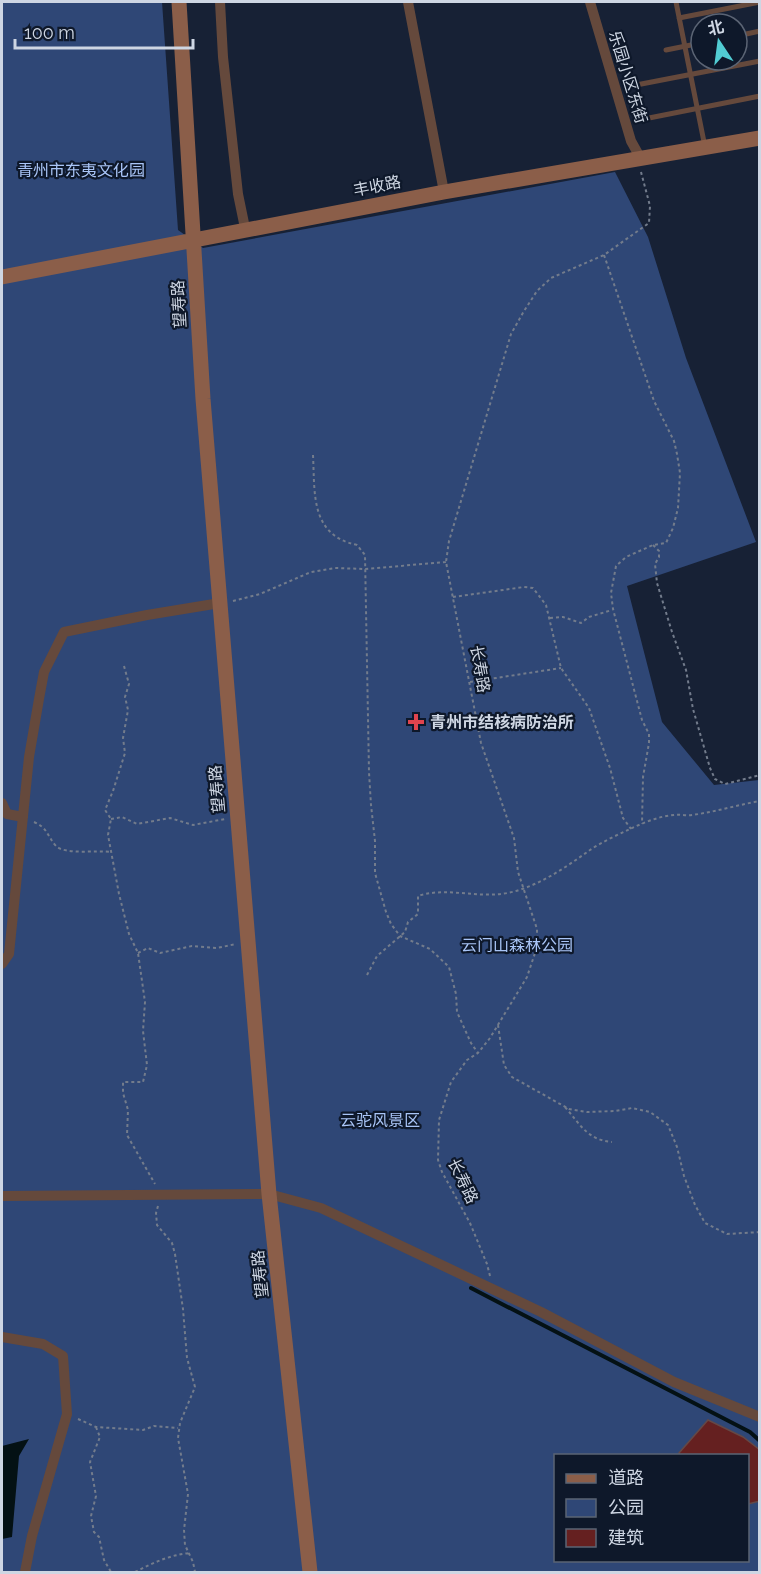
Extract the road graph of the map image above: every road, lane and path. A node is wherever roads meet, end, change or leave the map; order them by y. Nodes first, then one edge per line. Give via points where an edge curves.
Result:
1 (179, 2) edge
2 (220, 2) edge
3 (408, 2) edge
4 (590, 2) edge
5 (676, 2) edge
6 (759, 2) edge
7 (679, 18) junction
8 (689, 45) edge
9 (666, 50) dead end
10 (759, 61) edge
11 (630, 86) dead end
12 (759, 96) edge
13 (649, 118) dead end
14 (759, 138) edge
15 (705, 148) junction
16 (641, 159) junction
17 (444, 192) junction
18 (245, 228) junction
19 (193, 238) junction
20 (604, 255) junction
21 (2, 277) edge
22 (313, 455) dead end
23 (653, 545) junction
24 (446, 562) junction
25 (365, 569) junction
26 (453, 597) junction
27 (220, 603) junction
28 (613, 609) junction
29 (550, 618) junction
30 (124, 666) dead end
31 (561, 669) junction
32 (470, 682) junction
33 (759, 775) edge
34 (759, 801) edge
35 (2, 803) edge
36 (23, 817) junction
37 (238, 818) junction
38 (111, 819) junction
39 (642, 825) junction
40 (631, 829) junction
41 (112, 853) junction
42 (524, 889) junction
43 (400, 936) junction
44 (248, 945) junction
45 (138, 953) junction
46 (2, 964) edge
47 (367, 975) dead end
48 (498, 1025) junction
49 (478, 1053) junction
50 (563, 1105) junction
51 (612, 1142) dead end
52 (269, 1194) junction
53 (160, 1195) junction
54 (2, 1196) edge
55 (759, 1232) edge
56 (488, 1288) junction
57 (2, 1337) edge
58 (67, 1414) junction
59 (759, 1417) edge
60 (96, 1427) junction
61 (179, 1429) junction
62 (190, 1553) junction
63 (25, 1572) edge
64 (111, 1572) edge
65 (135, 1572) edge
66 (195, 1572) edge
67 (310, 1572) edge

1 - 19 street, 望寿路
2 - 18 street via 234,160
3 - 17 street
4 - 16 street, 乐园小区东街 via 631,141
5 - 7 lane
6 - 7 lane
7 - 15 lane
8 - 9 lane
10 - 11 lane
12 - 13 lane
14 - 15 street, 丰收路
15 - 16 street, 丰收路
16 - 17 street, 丰收路
16 - 20 path, 长寿路 via 640,176 650,206 649,223
17 - 18 street, 丰收路
18 - 19 street, 丰收路
19 - 21 street, 丰收路
19 - 27 street, 望寿路
20 - 23 path via 654,401 677,454 680,472 673,528 666,543
20 - 24 path, 长寿路 via 551,278 537,291 511,334
22 - 25 path via 317,512 332,534 357,545 365,555
23 - 28 path via 616,566 611,593
23 - 33 path via 659,551 655,564 657,584 686,670 693,709 715,779 725,784
24 - 25 path
24 - 26 path, 长寿路
25 - 27 path via 311,572 260,594
25 - 43 path via 375,873 386,912
26 - 29 path via 533,588
26 - 32 path, 长寿路
27 - 36 street via 64,632 44,672
27 - 37 street, 望寿路
28 - 29 path via 581,623 563,617
28 - 39 path via 648,734
29 - 31 path
30 - 38 path via 129,684 125,697 125,753 105,810
31 - 32 path
31 - 40 path via 589,708 623,818
32 - 42 path, 长寿路 via 481,742 514,838
34 - 39 path via 690,815 675,814
35 - 36 street via 7,814
36 - 41 path via 39,824 67,852
36 - 46 street via 9,954
37 - 38 path via 193,825 170,818 137,824 122,818
37 - 44 street, 望寿路
38 - 41 path via 108,835
39 - 40 path
40 - 42 path
41 - 45 path via 124,918
42 - 43 path via 494,896 418,896 418,914
42 - 48 path, 长寿路 via 537,929 537,947 527,977
43 - 47 path via 377,956
43 - 49 path via 430,949 449,968 458,1012
44 - 45 path via 192,946 160,953 148,948
44 - 52 street, 望寿路
45 - 53 path via 145,1002 147,1065 143,1082 123,1082 123,1093 128,1110 128,1136
48 - 49 path, 长寿路
48 - 50 path via 504,1065 512,1077
49 - 56 path, 长寿路 via 467,1060 446,1095 439,1120 438,1160 481,1248 490,1277
50 - 51 path via 588,1135
50 - 55 path via 587,1112 632,1108 650,1112 668,1125 684,1176 705,1223 727,1234
52 - 53 street
52 - 56 street via 321,1208
52 - 67 street, 望寿路
53 - 54 street
53 - 61 path via 158,1225 175,1254 187,1358 195,1387
56 - 59 street via 674,1382
57 - 58 street via 44,1344 63,1356
58 - 60 path
58 - 63 street
60 - 61 path
60 - 64 path via 100,1437 90,1462 96,1496 91,1516
61 - 62 path via 188,1494 185,1545
62 - 65 path via 158,1560
62 - 66 path

